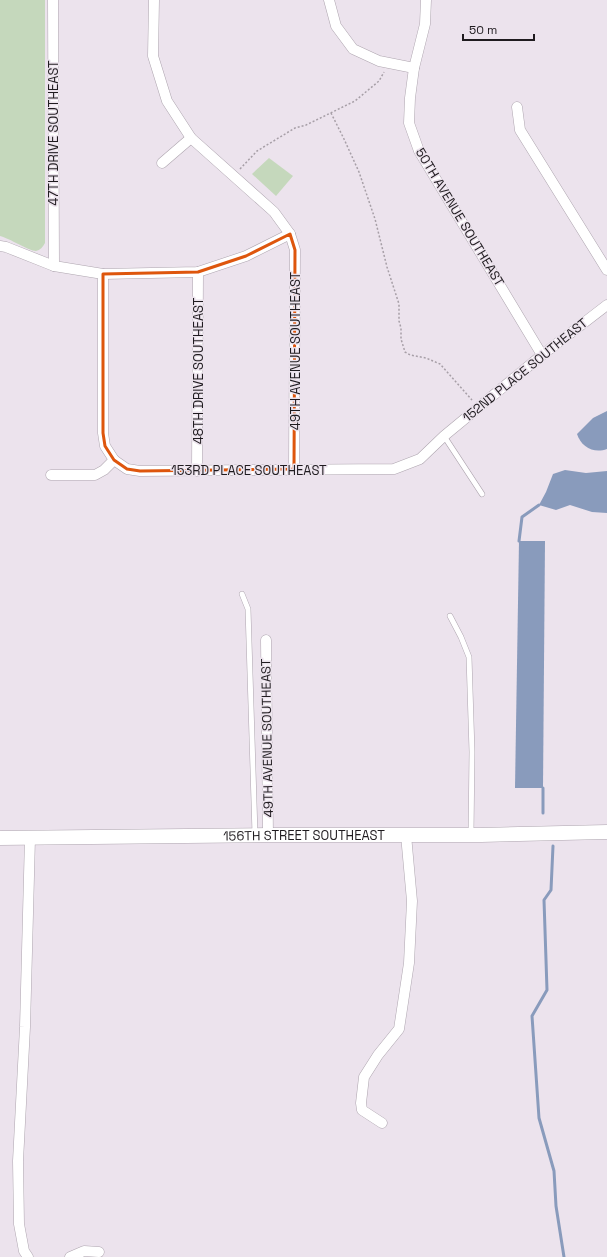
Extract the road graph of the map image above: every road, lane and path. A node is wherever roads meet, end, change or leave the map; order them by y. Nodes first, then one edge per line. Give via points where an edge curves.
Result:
1 (53, 0) edge
2 (154, 0) edge
3 (329, 0) edge
4 (426, 0) edge
5 (387, 63) junction
6 (414, 68) junction
7 (517, 107) dead end
8 (331, 113) junction
9 (191, 138) junction
10 (162, 163) dead end
11 (234, 176) junction
12 (290, 234) junction
13 (0, 246) edge
14 (54, 266) junction
15 (607, 270) edge
16 (198, 272) junction
17 (103, 274) junction
18 (607, 305) edge
19 (542, 355) junction
20 (478, 408) junction
21 (444, 436) junction
22 (114, 460) junction
23 (294, 470) junction
24 (197, 471) junction
25 (52, 476) dead end
26 (482, 494) dead end
27 (242, 594) dead end
28 (450, 616) dead end
29 (266, 640) dead end
30 (607, 832) edge
31 (261, 835) junction
32 (406, 835) junction
33 (471, 836) junction
34 (0, 838) edge
35 (30, 838) junction
36 (382, 1123) dead end
37 (99, 1252) dead end
38 (28, 1257) edge
39 (70, 1257) edge

1 - 14 street, 47TH DRIVE SOUTHEAST
2 - 9 street via 153,56 167,101
3 - 5 street via 336,26 353,48
4 - 6 street, 50TH AVENUE SOUTHEAST via 425,24
5 - 6 street
5 - 8 path via 379,80 355,101
6 - 19 street, 50TH AVENUE SOUTHEAST via 410,123 418,151
7 - 15 street via 520,130
8 - 11 path via 295,128 257,151
8 - 20 path via 368,196 399,304 401,339 405,352 440,364
9 - 10 street
9 - 11 street
11 - 12 street via 274,212
12 - 16 street via 246,256
12 - 23 street, 49TH AVENUE SOUTHEAST via 295,250
13 - 14 street
14 - 17 street
16 - 17 street
16 - 24 street, 48TH DRIVE SOUTHEAST
17 - 22 street via 103,433 105,446
18 - 19 street, 152ND PLACE SOUTHEAST
19 - 20 street, 152ND PLACE SOUTHEAST
20 - 21 street, 152ND PLACE SOUTHEAST
21 - 23 street, 153RD PLACE SOUTHEAST via 420,458 394,468
21 - 26 lane
22 - 24 street, 153RD PLACE SOUTHEAST via 127,469 140,471
22 - 25 street via 96,475
23 - 24 street, 153RD PLACE SOUTHEAST
27 - 31 lane via 248,609
28 - 33 lane via 469,657
29 - 31 street, 49TH AVENUE SOUTHEAST
30 - 33 street, 156TH STREET SOUTHEAST
31 - 32 street, 156TH STREET SOUTHEAST
31 - 35 street, 156TH STREET SOUTHEAST
32 - 33 street, 156TH STREET SOUTHEAST
32 - 36 street via 412,901 409,963 399,1029 364,1077 361,1103 362,1110
34 - 35 street, 156TH STREET SOUTHEAST
35 - 38 street via 25,1027 18,1161 19,1224 24,1251
37 - 39 street via 84,1251

